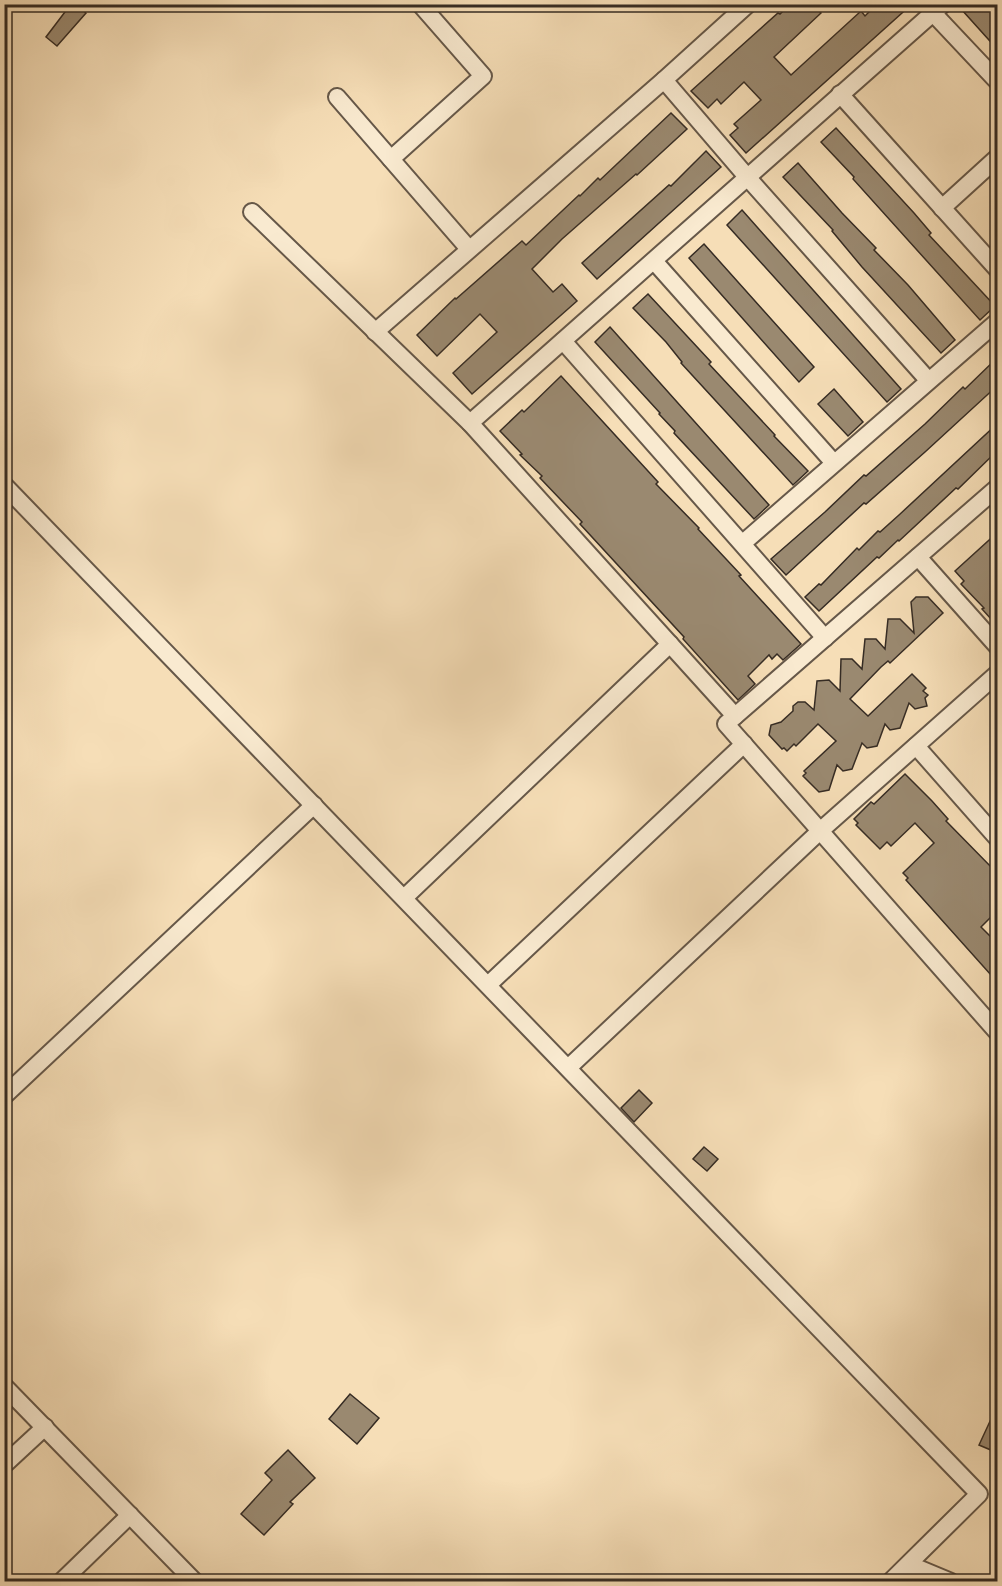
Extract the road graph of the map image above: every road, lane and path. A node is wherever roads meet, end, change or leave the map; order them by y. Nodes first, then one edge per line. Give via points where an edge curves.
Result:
1 (420, 4) edge
2 (743, 6) edge
3 (938, 9) edge
4 (664, 80) junction
5 (998, 82) edge
6 (840, 94) junction
7 (337, 97) dead end
8 (998, 157) edge
9 (391, 159) junction
10 (748, 178) junction
11 (942, 208) junction
12 (252, 212) dead end
13 (469, 249) junction
14 (654, 261) junction
15 (998, 270) edge
16 (998, 321) edge
17 (375, 332) junction
18 (563, 340) junction
19 (928, 380) junction
20 (470, 423) junction
21 (834, 464) junction
22 (4, 485) edge
23 (998, 487) edge
24 (743, 543) junction
25 (918, 556) junction
26 (825, 638) junction
27 (670, 644) junction
28 (998, 647) edge
29 (998, 673) edge
30 (735, 716) junction
31 (744, 744) junction
32 (916, 746) junction
33 (314, 806) junction
34 (820, 831) junction
35 (998, 839) edge
36 (404, 898) junction
37 (488, 985) junction
38 (998, 1033) edge
39 (568, 1068) junction
40 (4, 1096) edge
41 (4, 1386) edge
42 (45, 1427) junction
43 (4, 1465) edge
44 (130, 1515) junction
45 (192, 1580) edge
46 (61, 1581) edge
47 (890, 1581) edge
48 (909, 1581) edge
49 (951, 1581) edge

1 - 9 street via 483,76
2 - 4 street
3 - 5 street
3 - 6 street
4 - 10 street
4 - 13 street
6 - 10 street
6 - 11 street
7 - 9 street
8 - 11 street
9 - 13 street
10 - 14 street
10 - 19 street
11 - 15 street
12 - 17 street
13 - 17 street
14 - 18 street
14 - 21 street
16 - 19 street
17 - 20 street
18 - 20 street
18 - 24 street
19 - 21 street
20 - 27 street
21 - 24 street
22 - 33 street
23 - 25 street
24 - 26 street
25 - 26 street
25 - 28 street
26 - 30 street
27 - 30 street
27 - 36 street
29 - 32 street
30 - 31 street via 726,724
31 - 34 street
31 - 37 street
32 - 34 street
32 - 35 street
33 - 36 street
33 - 40 street
34 - 38 street
34 - 39 street
36 - 37 street
37 - 39 street
39 - 47 street via 979,1494
41 - 42 street
42 - 43 street
42 - 44 street
44 - 45 street
44 - 46 street
48 - 49 street via 915,1567

